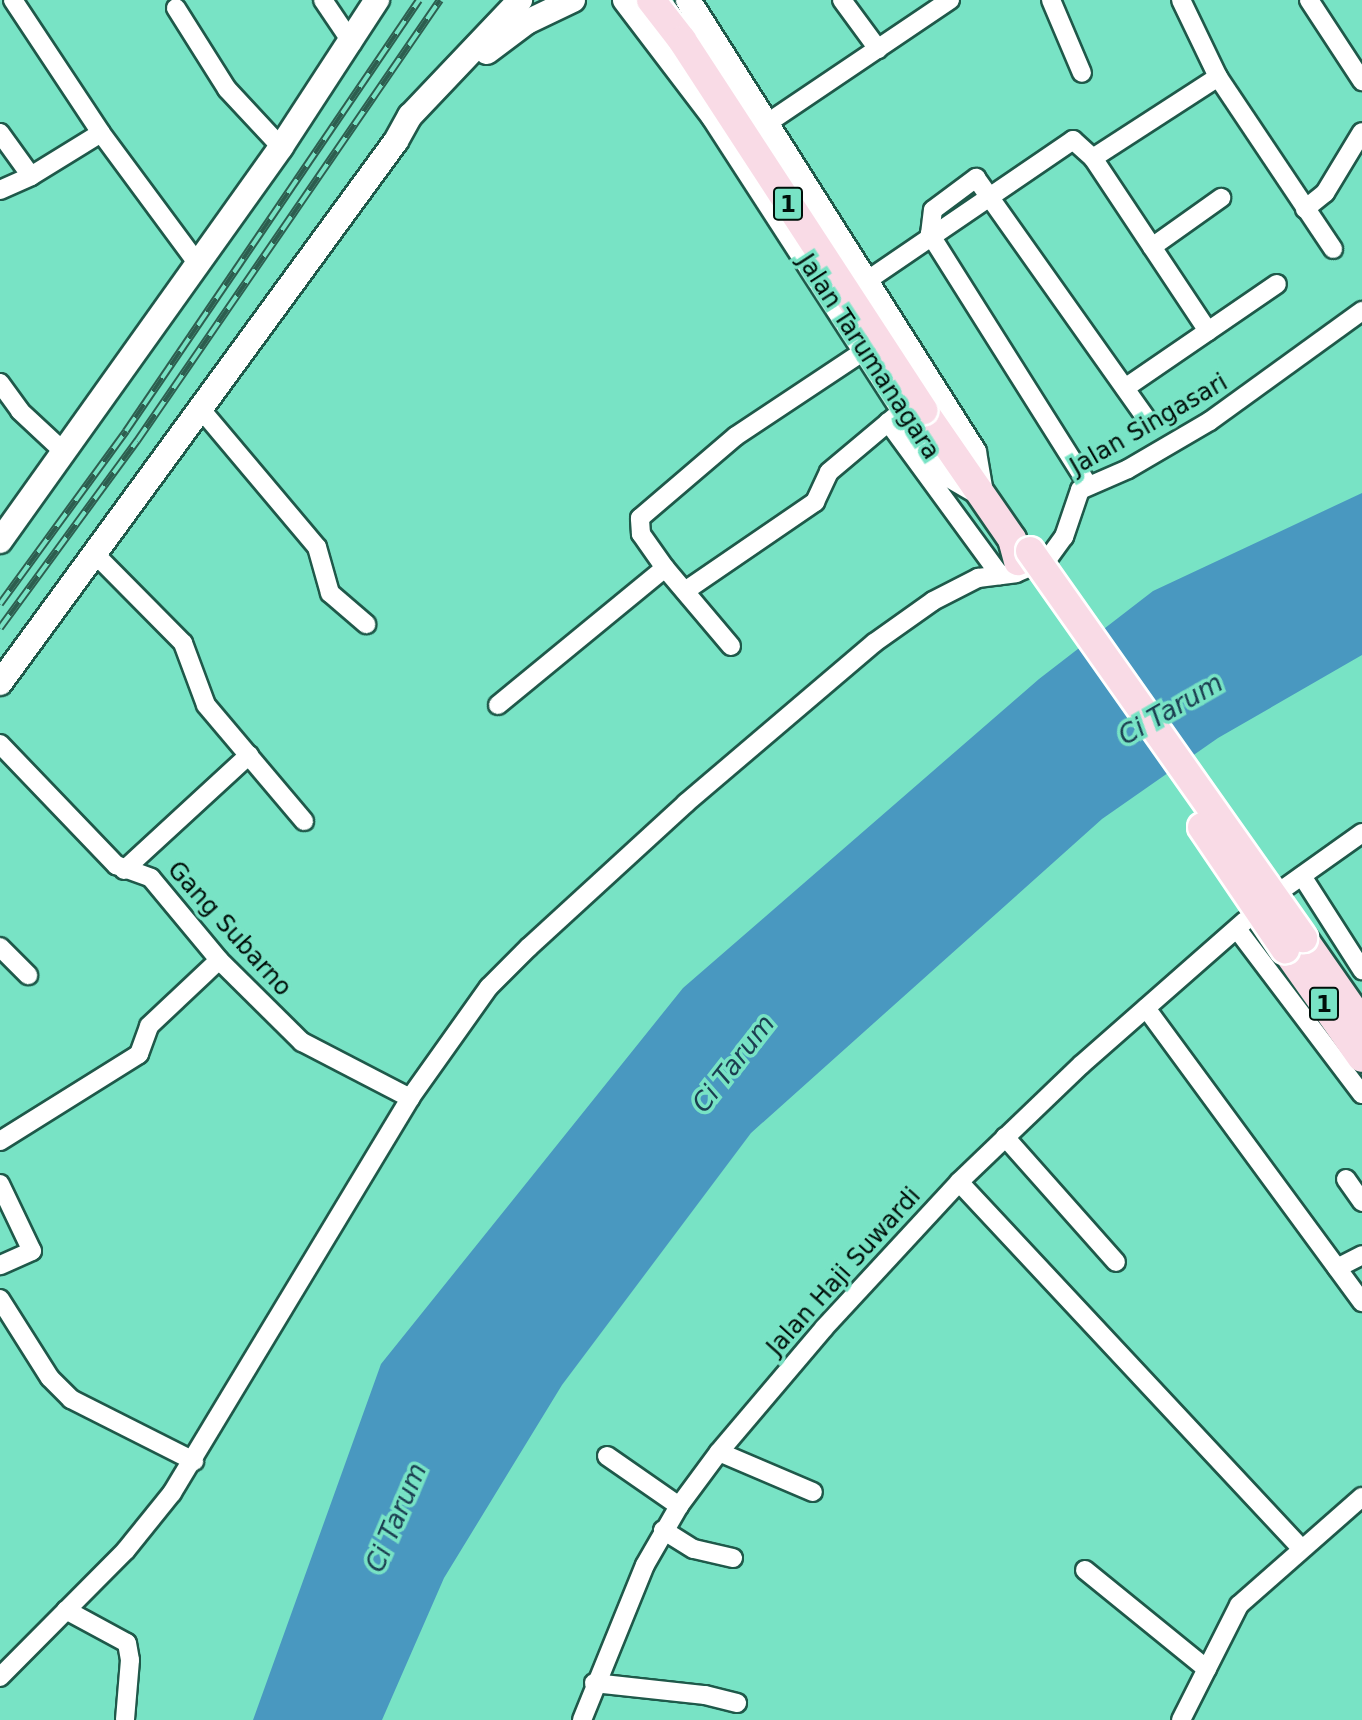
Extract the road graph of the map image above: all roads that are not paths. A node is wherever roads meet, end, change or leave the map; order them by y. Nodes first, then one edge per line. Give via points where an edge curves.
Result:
1 (13, 0) edge
2 (323, 0) edge
3 (377, 0) edge
4 (520, 0) edge
5 (573, 0) edge
6 (625, 0) edge
7 (651, 0) edge
8 (688, 0) edge
9 (842, 0) edge
10 (950, 0) edge
11 (1051, 0) edge
12 (1181, 0) edge
13 (1309, 0) edge
14 (176, 8) dead end
15 (352, 43) junction
16 (878, 49) junction
17 (721, 53) junction
18 (475, 54) junction
19 (1082, 73) dead end
20 (1218, 77) junction
21 (688, 80) junction
22 (1362, 81) edge
23 (766, 124) junction
24 (1362, 132) edge
25 (0, 133) edge
26 (101, 133) junction
27 (281, 147) junction
28 (1093, 158) junction
29 (31, 176) junction
30 (0, 190) edge
31 (991, 194) junction
32 (1221, 198) dead end
33 (1305, 209) junction
34 (930, 234) junction
35 (1152, 247) junction
36 (1333, 249) dead end
37 (198, 264) junction
38 (866, 282) junction
39 (1277, 284) dead end
40 (1359, 310) edge
41 (1208, 331) junction
42 (864, 351) junction
43 (0, 383) edge
44 (1125, 388) junction
45 (199, 407) junction
46 (905, 414) junction
47 (1148, 421) dead end
48 (62, 450) junction
49 (1088, 485) junction
50 (981, 494) junction
51 (0, 541) edge
52 (93, 552) junction
53 (1015, 556) junction
54 (665, 568) junction
55 (685, 591) junction
56 (366, 624) dead end
57 (731, 646) dead end
58 (0, 683) edge
59 (498, 705) dead end
60 (0, 744) edge
61 (249, 755) junction
62 (304, 821) dead end
63 (1362, 833) edge
64 (124, 870) junction
65 (1302, 876) junction
66 (1286, 887) dead end
67 (1294, 944) junction
68 (0, 947) edge
69 (219, 960) junction
70 (1362, 970) edge
71 (28, 975) dead end
72 (1146, 1008) junction
73 (1362, 1023) edge
74 (1362, 1058) edge
75 (1362, 1094) edge
76 (410, 1098) junction
77 (1005, 1138) junction
78 (0, 1141) edge
79 (1346, 1179) dead end
80 (959, 1182) junction
81 (0, 1184) edge
82 (1362, 1202) edge
83 (1362, 1255) edge
84 (1116, 1262) dead end
85 (0, 1265) edge
86 (1337, 1268) junction
87 (0, 1299) edge
88 (1362, 1302) edge
89 (719, 1452) junction
90 (607, 1456) dead end
91 (194, 1461) junction
92 (813, 1492) dead end
93 (1362, 1497) edge
94 (679, 1507) junction
95 (663, 1530) junction
96 (1301, 1548) junction
97 (733, 1558) dead end
98 (1084, 1570) dead end
99 (66, 1611) junction
100 (1207, 1668) junction
101 (0, 1677) edge
102 (594, 1683) junction
103 (737, 1703) dead end
104 (125, 1720) edge
105 (582, 1720) edge
106 (1181, 1720) edge

1 - 26 street
2 - 15 street
3 - 15 main road
4 - 18 main road
5 - 18 main road
6 - 21 main road, Jalan Tarumanagara
7 - 46 main road, 1, bridge via 682,40
8 - 17 main road, Jalan Tarumanagara
9 - 16 street
10 - 16 street
11 - 19 street
12 - 20 street
13 - 22 street
14 - 27 street via 227,89
15 - 27 main road
16 - 23 street
17 - 21 main road via 696,63
17 - 23 main road, Jalan Tarumanagara
18 - 45 main road via 419,123 396,141
20 - 28 street
20 - 33 street
21 - 42 main road, Jalan Tarumanagara
23 - 38 main road, Jalan Tarumanagara
24 - 33 street via 1325,193
25 - 29 street
26 - 29 street
26 - 37 street
27 - 37 main road
28 - 31 street via 1073,140
28 - 35 street
29 - 30 street
31 - 34 street via 976,178 933,210
31 - 44 street
32 - 35 street
33 - 36 street
34 - 38 street
34 - 49 street
35 - 41 street
37 - 48 main road
38 - 50 main road, Jalan Tarumanagara via 974,452
39 - 41 street
40 - 49 street, Jalan Singasari via 1219,416 1128,470
41 - 44 street
42 - 46 main road, Jalan Tarumanagara
42 - 54 street via 736,436 640,517 641,534
43 - 48 street via 20,411
44 - 47 street
45 - 52 main road
45 - 56 street via 320,550 330,593
46 - 50 main road, Jalan Tarumanagara / 1
46 - 53 street
46 - 55 street via 829,472 815,502
48 - 51 main road
49 - 53 street, Jalan Singasari via 1074,498 1056,551 1033,568
50 - 53 main road, Jalan Tarumanagara / 1
52 - 58 main road
52 - 61 street via 183,643 206,705
53 - 67 main road, 1, bridge
53 - 76 street, Jalan Singasari via 906,619 813,693 549,929 489,987
54 - 55 street
54 - 59 street
55 - 57 street
60 - 64 street, Gang Subarno
61 - 62 street
61 - 64 street
63 - 65 street
64 - 69 street, Gang Subarno via 151,877
65 - 66 street
65 - 70 street
67 - 73 main road, 1
67 - 74 main road, 1
68 - 71 street
69 - 76 street, Gang Subarno via 302,1042
69 - 78 street via 149,1026 139,1054
72 - 75 street, Jalan Haji Suwardi via 1241,925
72 - 77 street, Jalan Haji Suwardi
72 - 86 street
76 - 91 street
77 - 80 street, Jalan Haji Suwardi
77 - 84 street
79 - 82 street
80 - 89 street, Jalan Haji Suwardi via 824,1328
80 - 96 street
81 - 85 street via 32,1251
83 - 86 street
86 - 88 street
87 - 91 street via 50,1378 71,1399
89 - 92 street
89 - 94 street, Jalan Haji Suwardi
90 - 94 street
91 - 99 street via 150,1524
93 - 96 street
94 - 95 street, Jalan Haji Suwardi
95 - 97 street via 694,1549
95 - 102 street, Jalan Haji Suwardi via 624,1607
96 - 100 street via 1239,1605
98 - 100 street
99 - 101 street
99 - 104 street via 127,1643
100 - 106 street
102 - 103 street
102 - 105 street, Jalan Haji Suwardi

